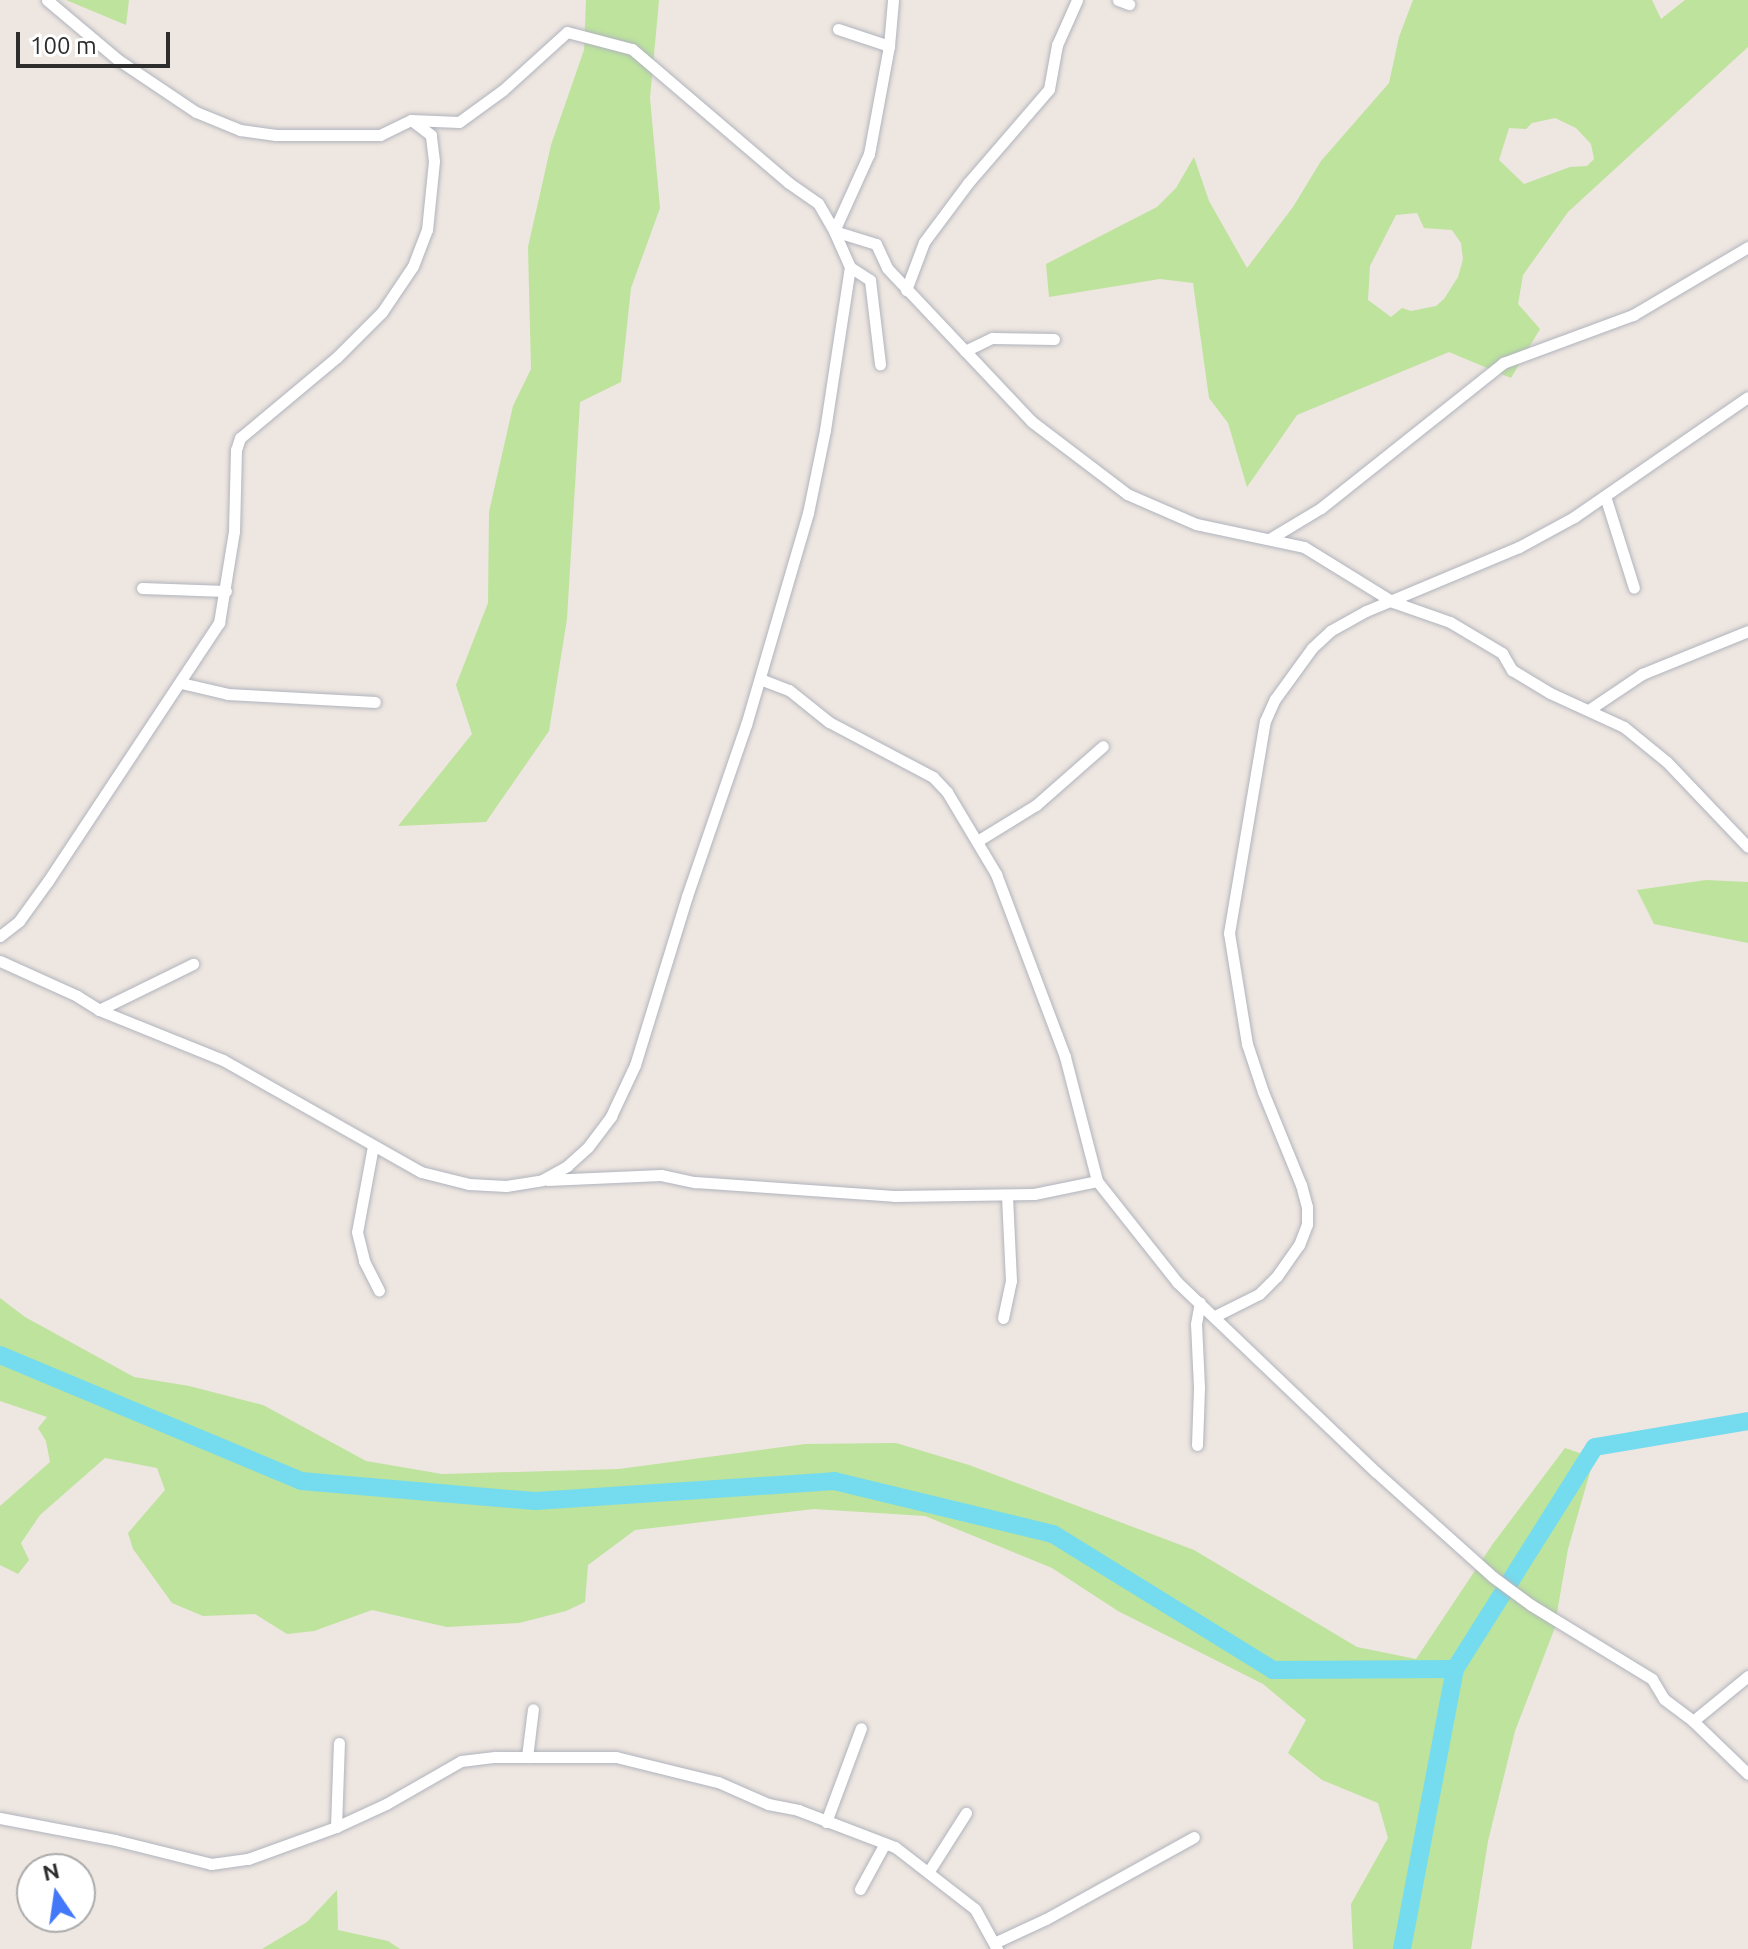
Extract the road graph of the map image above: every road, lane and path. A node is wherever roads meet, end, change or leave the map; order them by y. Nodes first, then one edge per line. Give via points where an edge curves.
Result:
1 (47, 0) edge
2 (893, 0) edge
3 (1077, 0) edge
4 (838, 29) dead end
5 (889, 46) junction
6 (411, 120) junction
7 (834, 231) junction
8 (1748, 247) edge
9 (850, 267) junction
10 (906, 290) junction
11 (1054, 339) dead end
12 (965, 351) junction
13 (880, 364) dead end
14 (1748, 397) edge
15 (1605, 496) junction
16 (1271, 538) junction
17 (142, 588) dead end
18 (1634, 588) dead end
19 (226, 591) junction
20 (1393, 602) junction
21 (1748, 631) edge
22 (760, 679) junction
23 (181, 683) junction
24 (375, 702) dead end
25 (1590, 709) junction
26 (1103, 746) dead end
27 (979, 840) junction
28 (1748, 847) edge
29 (0, 936) edge
30 (0, 961) edge
31 (193, 964) dead end
32 (99, 1010) junction
33 (373, 1146) junction
34 (542, 1180) junction
35 (1097, 1181) junction
36 (1007, 1195) junction
37 (379, 1290) dead end
38 (1200, 1302) junction
39 (1215, 1316) junction
40 (1003, 1318) dead end
41 (1197, 1445) dead end
42 (1748, 1676) edge
43 (533, 1709) dead end
44 (1693, 1721) junction
45 (861, 1728) dead end
46 (339, 1743) dead end
47 (527, 1757) junction
48 (1748, 1774) edge
49 (966, 1813) dead end
50 (0, 1818) edge
51 (826, 1822) junction
52 (336, 1827) junction
53 (1194, 1837) dead end
54 (884, 1845) junction
55 (929, 1871) junction
56 (860, 1889) dead end
57 (996, 1946) edge

1 - 6 street via 177,101 240,130 380,135
2 - 5 street
3 - 10 street via 1057,45 1049,89 924,242
4 - 5 street
5 - 7 street via 869,154
6 - 7 street via 459,122 567,32 632,49 818,203
6 - 19 street via 431,135 434,161 420,250 382,312 237,444
7 - 9 street
7 - 10 street via 876,244
8 - 16 street via 1633,315 1503,363 1321,508
9 - 13 street via 870,280
9 - 22 street via 817,471
10 - 12 street
11 - 12 street via 992,338
12 - 16 street via 1038,428 1127,494 1196,524
14 - 15 street
15 - 18 street
15 - 20 street via 1519,547
16 - 20 street via 1326,558
17 - 19 street
19 - 23 street via 219,623
20 - 25 street via 1450,622 1502,653 1512,670
20 - 39 street via 1366,611 1320,639 1265,721 1229,933 1247,1044 1301,1185 1307,1224 1299,1245 1259,1294
21 - 25 street via 1642,674
22 - 27 street via 789,690 829,722 933,777
22 - 34 street via 624,1091 588,1147
23 - 24 street via 228,694
23 - 29 street via 48,881 19,921
25 - 28 street via 1661,756
26 - 27 street via 1036,805
27 - 35 street via 1065,1057
30 - 32 street
31 - 32 street
32 - 33 street via 223,1060
33 - 34 street via 446,1179 506,1186
33 - 37 street via 357,1232
34 - 36 street via 661,1175 801,1191
35 - 36 street
35 - 38 street via 1168,1271
36 - 40 street via 1011,1281
38 - 39 street
38 - 41 street
39 - 44 street via 1493,1577 1652,1679 1664,1699
42 - 44 street
43 - 47 street
44 - 48 street
45 - 51 street
46 - 52 street
47 - 51 street via 616,1757 718,1782
47 - 52 street via 461,1761
49 - 55 street
50 - 52 street via 211,1864 248,1859
51 - 54 street
53 - 57 street
54 - 55 street
54 - 56 street
55 - 57 street via 975,1909

